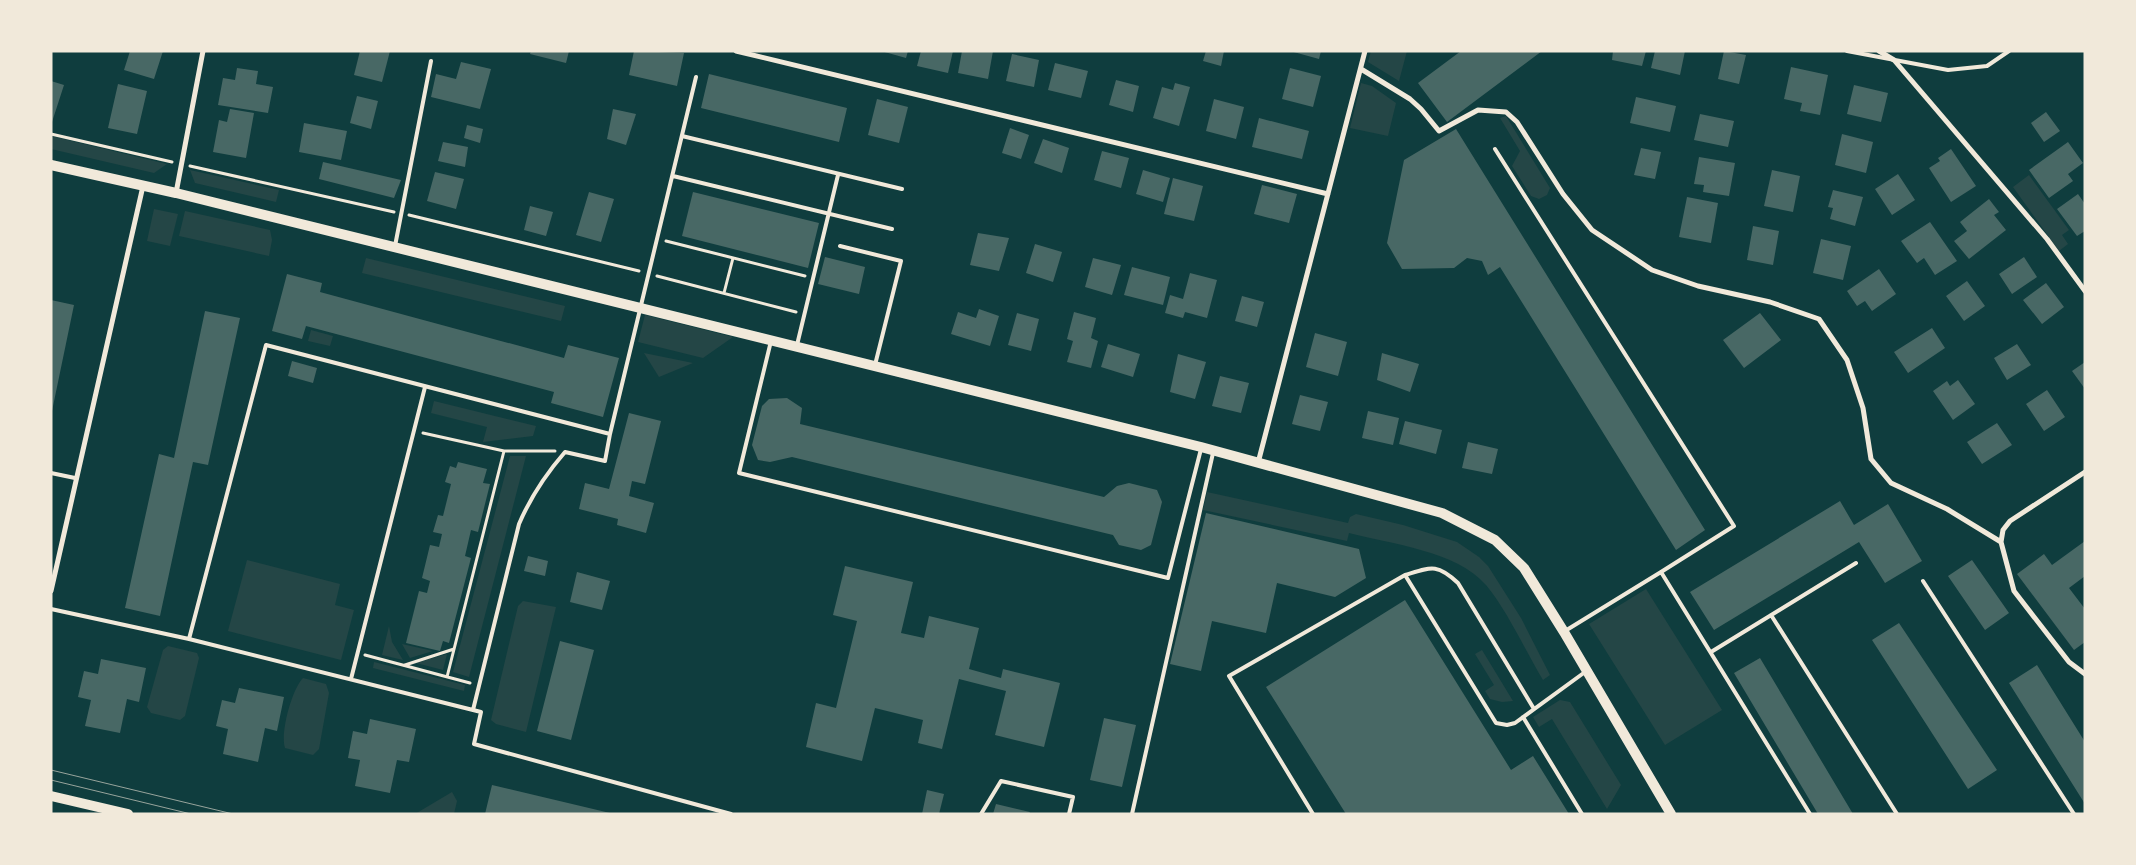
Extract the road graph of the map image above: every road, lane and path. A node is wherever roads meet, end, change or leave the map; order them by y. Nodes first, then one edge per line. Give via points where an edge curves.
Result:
1 (203, 51) edge
2 (736, 51) edge
3 (1365, 51) edge
4 (1847, 51) edge
5 (1879, 51) edge
6 (2009, 51) edge
7 (749, 53) edge
8 (1894, 60) junction
9 (431, 61) dead end
10 (1361, 69) junction
11 (696, 77) dead end
12 (51, 134) edge
13 (682, 136) junction
14 (1495, 149) dead end
15 (181, 164) junction
16 (51, 165) edge
17 (838, 175) junction
18 (673, 176) junction
19 (143, 186) junction
20 (902, 189) dead end
21 (176, 193) junction
22 (1328, 194) junction
23 (401, 213) junction
24 (828, 215) junction
25 (892, 229) dead end
26 (658, 239) junction
27 (840, 246) dead end
28 (394, 248) junction
29 (734, 258) junction
30 (650, 274) junction
31 (813, 278) junction
32 (2085, 291) edge
33 (724, 293) junction
34 (642, 310) junction
35 (804, 314) junction
36 (771, 341) junction
37 (796, 347) junction
38 (875, 367) junction
39 (425, 387) junction
40 (414, 431) junction
41 (610, 434) junction
42 (1201, 447) junction
43 (1214, 450) junction
44 (504, 451) junction
45 (565, 452) junction
46 (1258, 464) junction
47 (2085, 472) edge
48 (51, 473) edge
49 (75, 478) junction
50 (2001, 542) junction
51 (1856, 563) dead end
52 (1661, 572) junction
53 (1405, 575) junction
54 (1922, 581) dead end
55 (51, 591) edge
56 (51, 610) edge
57 (1771, 615) junction
58 (1564, 632) junction
59 (188, 639) junction
60 (454, 649) junction
61 (1711, 652) junction
62 (357, 653) junction
63 (405, 666) junction
64 (1587, 671) junction
65 (2085, 674) edge
66 (447, 677) junction
67 (351, 680) junction
68 (479, 685) junction
69 (1534, 709) junction
70 (473, 710) junction
71 (1522, 718) junction
72 (51, 796) edge
73 (128, 814) edge
74 (731, 814) edge
75 (981, 814) edge
76 (1069, 814) edge
77 (1132, 814) edge
78 (1313, 814) edge
79 (1582, 814) edge
80 (1671, 814) edge
81 (1810, 814) edge
82 (1897, 814) edge
83 (2074, 814) edge

1 - 15 street
2 - 7 street
3 - 10 street
4 - 8 lane
5 - 8 street
6 - 8 lane via 1987,66 1969,69 1948,70
7 - 22 street
8 - 32 street via 2047,239
9 - 23 lane
10 - 22 street
10 - 50 street via 1410,99 1439,131 1478,110 1506,112 1517,122 1563,194 1592,230 1652,270 1698,286 1770,302 1819,319 1847,360 1863,408 1871,459 1891,483 1947,509
11 - 13 lane
12 - 15 path
13 - 17 lane
13 - 18 lane
14 - 52 lane via 1734,526
15 - 21 street
15 - 23 path
16 - 19 main road
17 - 20 lane
17 - 24 lane
18 - 24 lane
18 - 26 lane
19 - 21 main road
19 - 49 street
21 - 28 main road
22 - 46 street
23 - 28 lane
23 - 30 path
24 - 25 lane
24 - 31 lane
26 - 29 path
26 - 30 lane
27 - 38 lane via 901,261
28 - 34 main road
29 - 31 path
29 - 33 path
30 - 33 path
30 - 34 lane
31 - 35 lane
33 - 35 path
34 - 36 main road
34 - 41 lane
35 - 37 lane
36 - 37 main road
36 - 42 lane via 739,473 1168,578
37 - 38 main road
38 - 42 main road
39 - 40 lane
39 - 41 lane
39 - 59 lane via 266,345
40 - 44 path
40 - 62 lane
41 - 45 lane via 605,461
42 - 43 main road
43 - 46 main road
43 - 77 lane
44 - 45 path via 545,449
44 - 60 path
45 - 68 lane via 531,497 519,524
46 - 58 main road via 1442,513 1495,540 1524,568
47 - 50 street via 2010,521 2003,530
48 - 49 lane
49 - 55 street
50 - 65 street via 2014,591 2069,662
51 - 57 lane
52 - 58 lane
52 - 61 lane
53 - 69 lane via 1432,567 1446,572 1458,583
53 - 71 lane via 1496,723 1507,725
53 - 78 lane via 1229,676
54 - 83 lane
56 - 59 lane
57 - 61 lane
57 - 82 lane
58 - 64 main road
59 - 67 lane
60 - 63 path
60 - 66 path
61 - 81 lane
62 - 63 path
62 - 67 lane
63 - 66 path
64 - 69 lane
64 - 80 main road
66 - 68 path
67 - 70 lane
68 - 70 lane
69 - 71 lane
70 - 74 lane via 481,712 474,744
71 - 79 lane
72 - 73 main road
75 - 76 lane via 1000,781 1073,797

